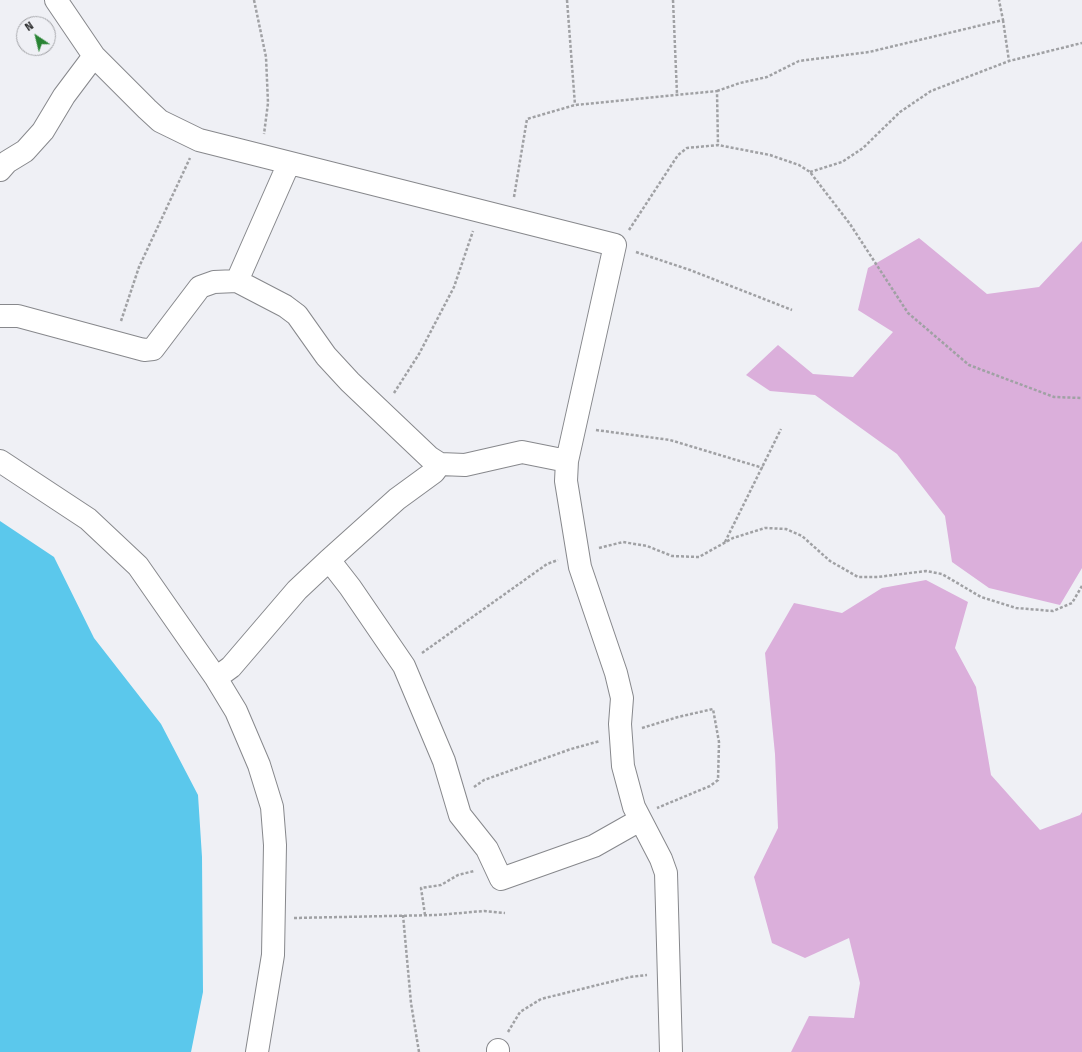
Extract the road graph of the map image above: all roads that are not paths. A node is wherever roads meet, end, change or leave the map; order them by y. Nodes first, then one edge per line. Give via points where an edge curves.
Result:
1 (56, 0) edge
2 (94, 56) junction
3 (289, 163) junction
4 (0, 170) edge
5 (237, 281) junction
6 (0, 316) edge
7 (0, 461) edge
8 (567, 461) junction
9 (440, 464) junction
10 (328, 560) junction
11 (216, 678) junction
12 (640, 820) junction
13 (257, 1052) edge
14 (671, 1052) edge

1 - 2 street
2 - 3 street via 160,121 199,140
2 - 4 street via 64,96 43,131 24,151
3 - 5 street
3 - 8 street via 615,245
5 - 6 street via 214,282 200,287 153,349 144,350 18,316
5 - 9 street via 297,315 326,356 350,382 429,457
7 - 11 street via 88,518 138,566
8 - 9 street via 522,452 465,465
8 - 12 street via 566,481 577,554 618,679 622,698 620,724 624,766 634,807
9 - 10 street via 434,472 397,499
10 - 11 street via 297,590 232,667
10 - 12 street via 350,587 404,666 444,761 460,815 487,850 501,879 594,846
11 - 13 street via 236,711 259,765 272,807 275,845 273,955
12 - 14 street via 666,873

